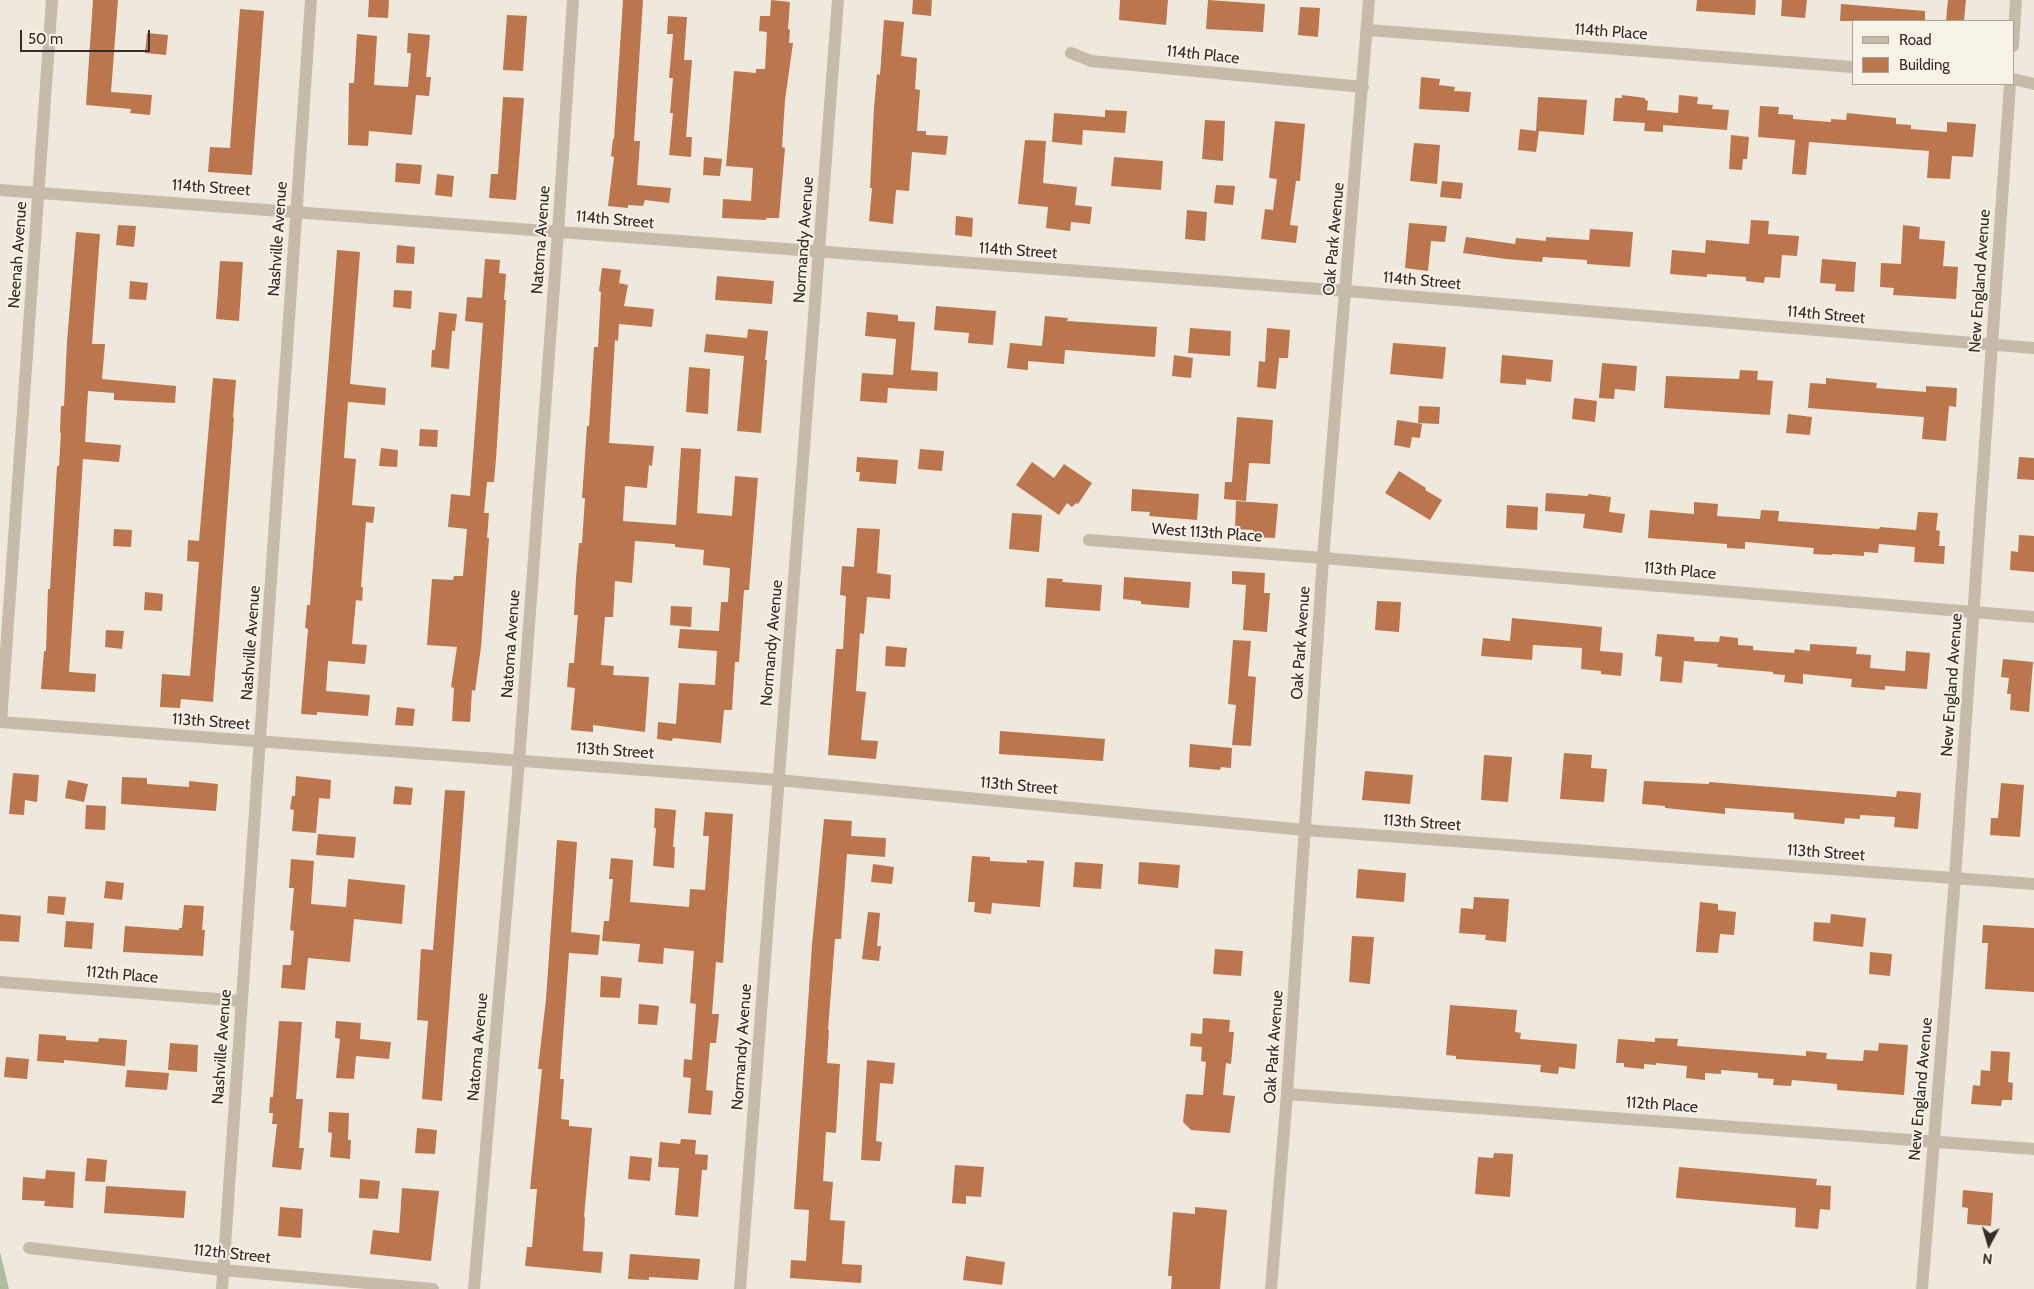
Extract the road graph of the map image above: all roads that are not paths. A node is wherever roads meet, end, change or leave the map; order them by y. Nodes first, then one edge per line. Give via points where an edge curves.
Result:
1 (52, 0) edge
2 (311, 0) edge
3 (573, 0) edge
4 (838, 0) edge
5 (1370, 0) edge
6 (2016, 0) edge
7 (1368, 30) junction
8 (2014, 31) edge
9 (1071, 53) dead end
10 (1852, 67) edge
11 (2014, 80) edge
12 (2034, 84) edge
13 (2010, 85) edge
14 (1363, 87) junction
15 (0, 190) edge
16 (39, 192) junction
17 (297, 211) junction
18 (558, 232) junction
19 (820, 253) junction
20 (1346, 291) junction
21 (1992, 345) junction
22 (2034, 348) edge
23 (1089, 540) dead end
24 (1323, 558) junction
25 (1973, 612) junction
26 (2034, 617) edge
27 (1, 722) edge
28 (260, 742) junction
29 (519, 761) junction
30 (778, 780) junction
31 (1305, 830) junction
32 (1955, 878) junction
33 (2034, 884) edge
34 (0, 982) edge
35 (242, 1001) junction
36 (1287, 1094) junction
37 (1934, 1141) junction
38 (2034, 1149) edge
39 (29, 1248) dead end
40 (223, 1270) junction
41 (222, 1289) edge
42 (433, 1289) edge
43 (474, 1289) edge
44 (740, 1289) edge
45 (1271, 1289) edge
46 (1922, 1289) edge

1 - 16 street, Neenah Avenue
2 - 17 street, Nashville Avenue
3 - 18 street, Natoma Avenue
4 - 19 street, Normandy Avenue
5 - 7 street, Oak Park Avenue
6 - 8 street
7 - 10 street, 114th Place
7 - 14 street, Oak Park Avenue
9 - 14 street, 114th Place via 1091,61
11 - 12 street
13 - 21 street, New England Avenue
14 - 20 street, Oak Park Avenue
15 - 16 street, 114th Street
16 - 17 street, 114th Street
16 - 27 street, Neenah Avenue
17 - 18 street, 114th Street
17 - 28 street, Nashville Avenue
18 - 19 street, 114th Street
18 - 29 street, Natoma Avenue
19 - 20 street, 114th Street
19 - 30 street, Normandy Avenue
20 - 21 street, 114th Street
20 - 24 street, Oak Park Avenue
21 - 22 street, 114th Street
21 - 25 street, New England Avenue
23 - 24 street, West 113th Place
24 - 25 street, 113th Place
24 - 31 street, Oak Park Avenue
25 - 26 street, 113th Place
25 - 32 street, New England Avenue
27 - 28 street, 113th Street
28 - 29 street, 113th Street
28 - 35 street, Nashville Avenue
29 - 30 street, 113th Street
29 - 43 street, Natoma Avenue
30 - 31 street, 113th Street
30 - 44 street, Normandy Avenue
31 - 32 street, 113th Street
31 - 36 street, Oak Park Avenue
32 - 33 street, 113th Street
32 - 37 street, New England Avenue
34 - 35 street, 112th Place
35 - 40 street, Nashville Avenue
36 - 37 street, 112th Place
36 - 45 street, Oak Park Avenue
37 - 38 street, 112th Place
37 - 46 street, New England Avenue
39 - 40 street, 112th Street
40 - 41 street, Nashville Avenue
40 - 42 street, 112th Street

